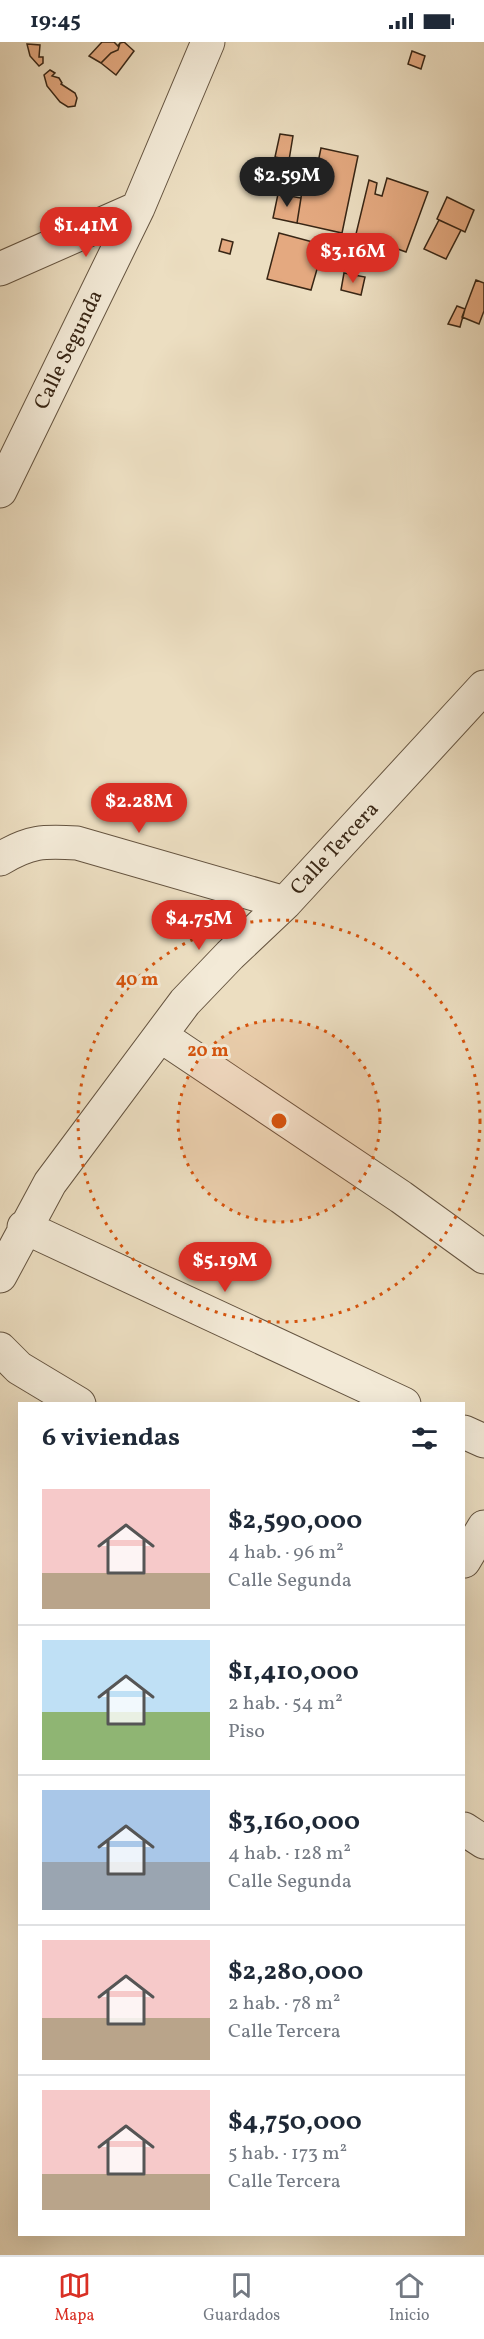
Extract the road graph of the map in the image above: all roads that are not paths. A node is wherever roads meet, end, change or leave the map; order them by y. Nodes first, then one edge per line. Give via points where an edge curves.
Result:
1 (208, 42) edge
2 (138, 208) junction
3 (0, 269) edge
4 (0, 491) edge
5 (481, 699) edge
6 (0, 859) edge
7 (285, 903) junction
8 (161, 1036) junction
9 (24, 1227) junction
10 (484, 1257) edge
11 (0, 1276) edge
12 (0, 1349) edge
13 (76, 1402) edge
14 (400, 1402) edge
15 (465, 1432) edge
16 (484, 1441) edge
17 (484, 1527) edge
18 (465, 1559) edge
19 (465, 1830) edge
20 (484, 1842) edge

1 - 2 street, Calle Segunda
2 - 3 street
2 - 4 street, Calle Segunda
5 - 7 street, Calle Tercera
6 - 7 street via 21,846 50,841 77,843
7 - 8 street, Calle Tercera via 185,1002
8 - 9 street, Calle Tercera via 76,1146
8 - 10 street
9 - 11 street, Calle Tercera
9 - 14 street
12 - 13 street via 18,1368
15 - 16 street
17 - 18 street
19 - 20 street

